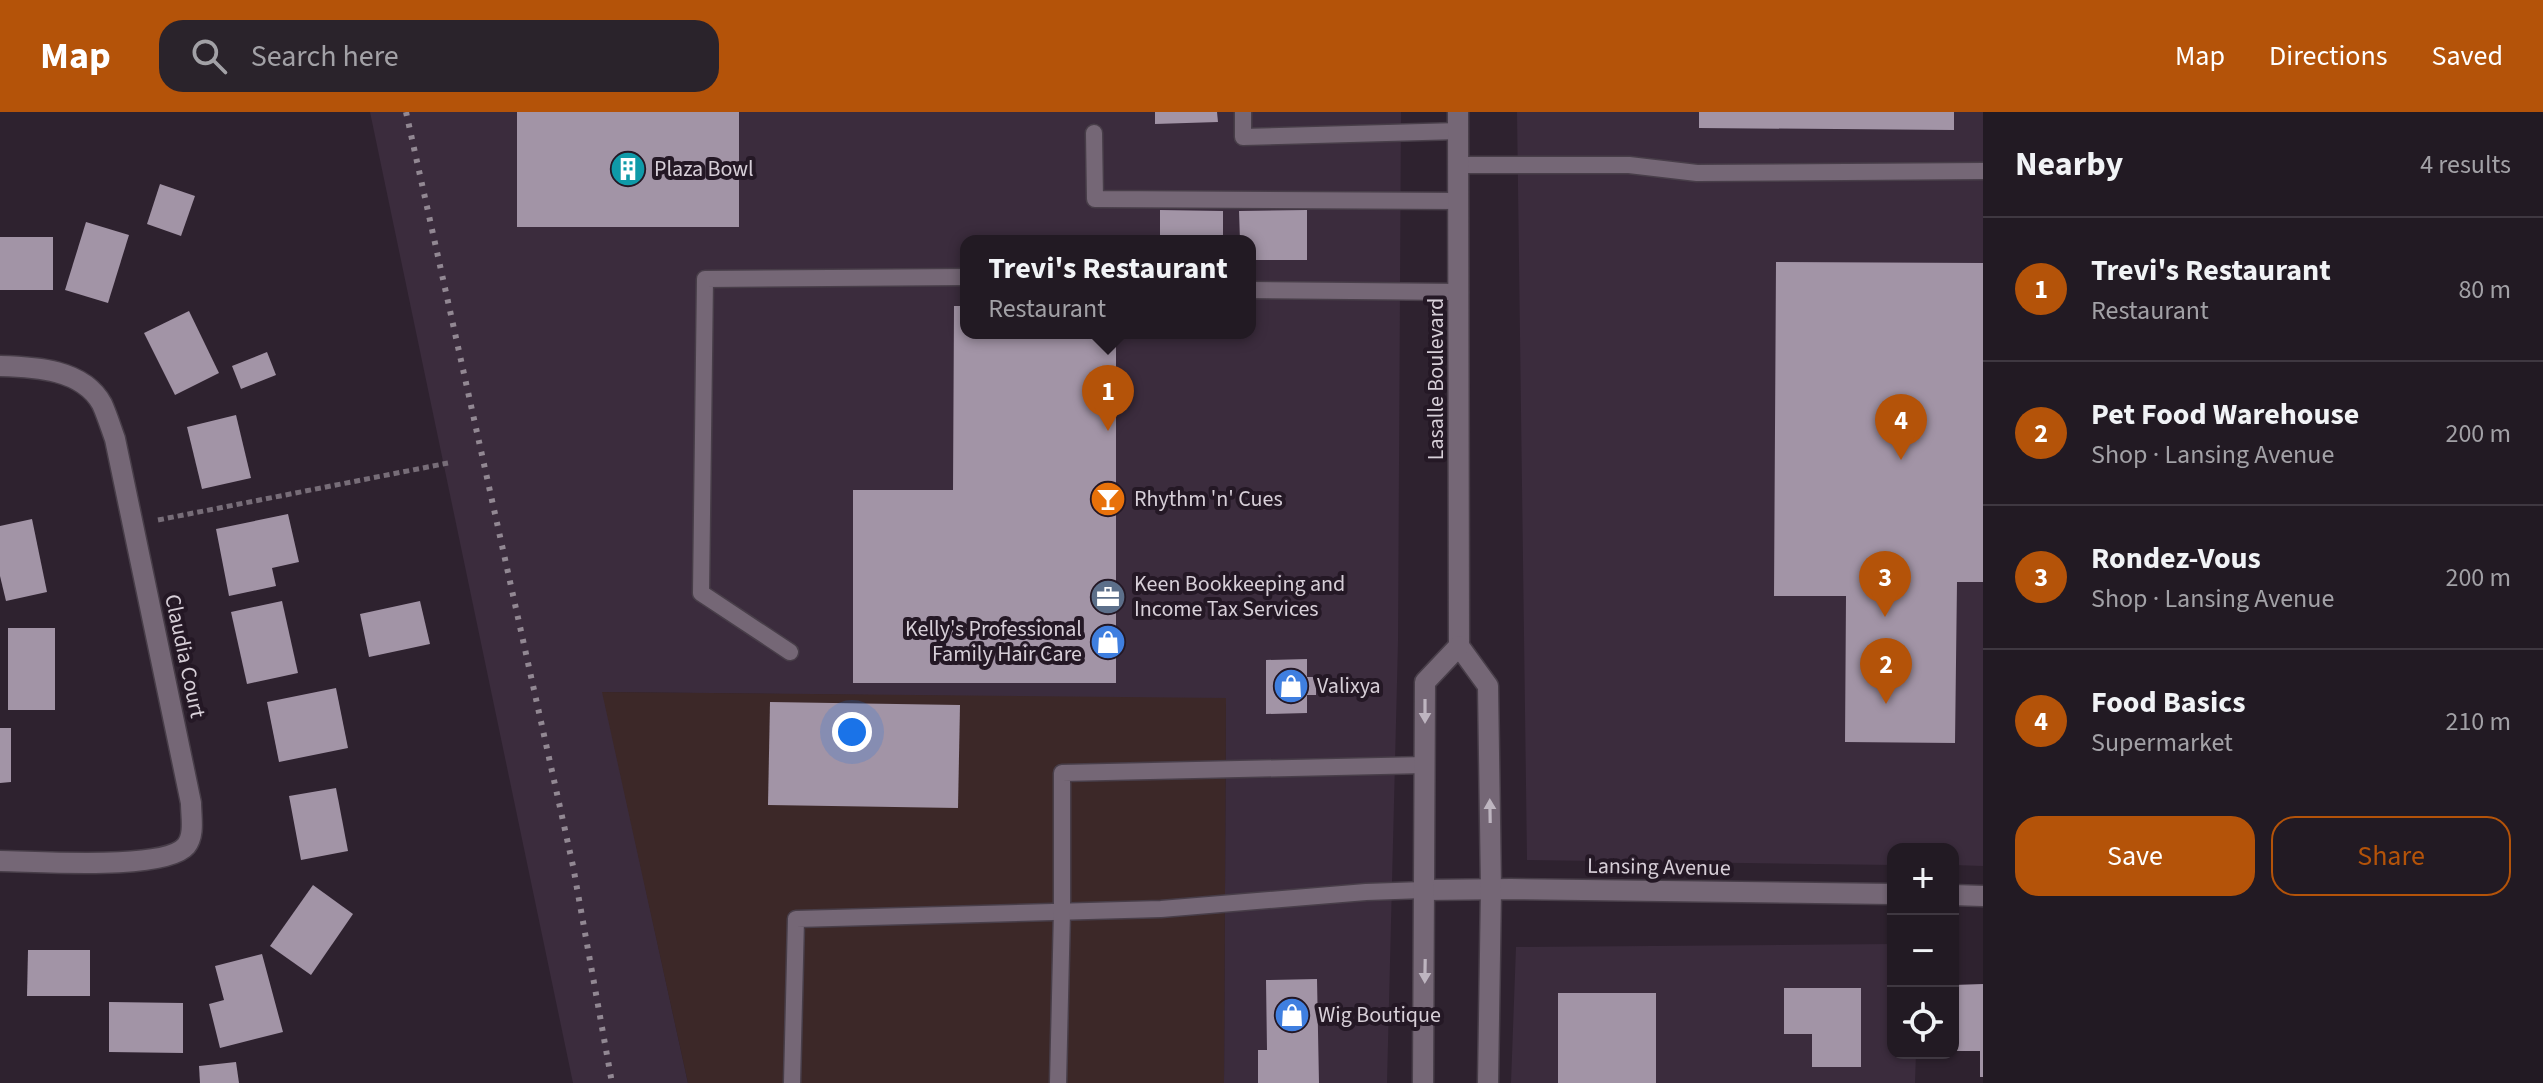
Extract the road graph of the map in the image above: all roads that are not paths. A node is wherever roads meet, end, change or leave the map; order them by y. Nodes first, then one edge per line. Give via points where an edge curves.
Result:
1 (1243, 112) edge
2 (1458, 122) edge
3 (1094, 133) dead end
4 (1459, 165) junction
5 (1983, 171) edge
6 (1459, 201) junction
7 (960, 277) edge
8 (1256, 290) edge
9 (1460, 292) junction
10 (0, 366) edge
11 (1459, 646) junction
12 (790, 652) dead end
13 (1425, 765) junction
14 (0, 861) edge
15 (1491, 889) junction
16 (1424, 890) junction
17 (1887, 894) edge
18 (1959, 895) edge
19 (1983, 896) edge
20 (1062, 911) junction
21 (792, 1083) edge
22 (1058, 1083) edge
23 (1423, 1083) edge
24 (1488, 1083) edge

1 - 2 lane via 1243,137
2 - 4 main road, Lasalle Boulevard
3 - 6 lane via 1095,199
4 - 5 lane via 1629,165 1697,173
4 - 6 main road, Lasalle Boulevard
6 - 9 main road, Lasalle Boulevard
7 - 12 lane via 705,279 701,593
8 - 9 lane
9 - 11 main road, Lasalle Boulevard
10 - 14 main road, Claudia Court via 71,376 92,390 101,404 115,439 191,803 192,836 185,848 152,861
11 -> 13 main road via 1425,682
15 -> 11 main road via 1488,686
13 - 16 main road
13 - 20 lane via 1062,773
15 - 16 main road, Lansing Avenue
15 - 17 main road, Lansing Avenue
15 - 24 main road
16 - 20 lane
16 -> 23 main road
18 - 19 main road
20 - 21 lane via 796,919
20 - 22 lane

